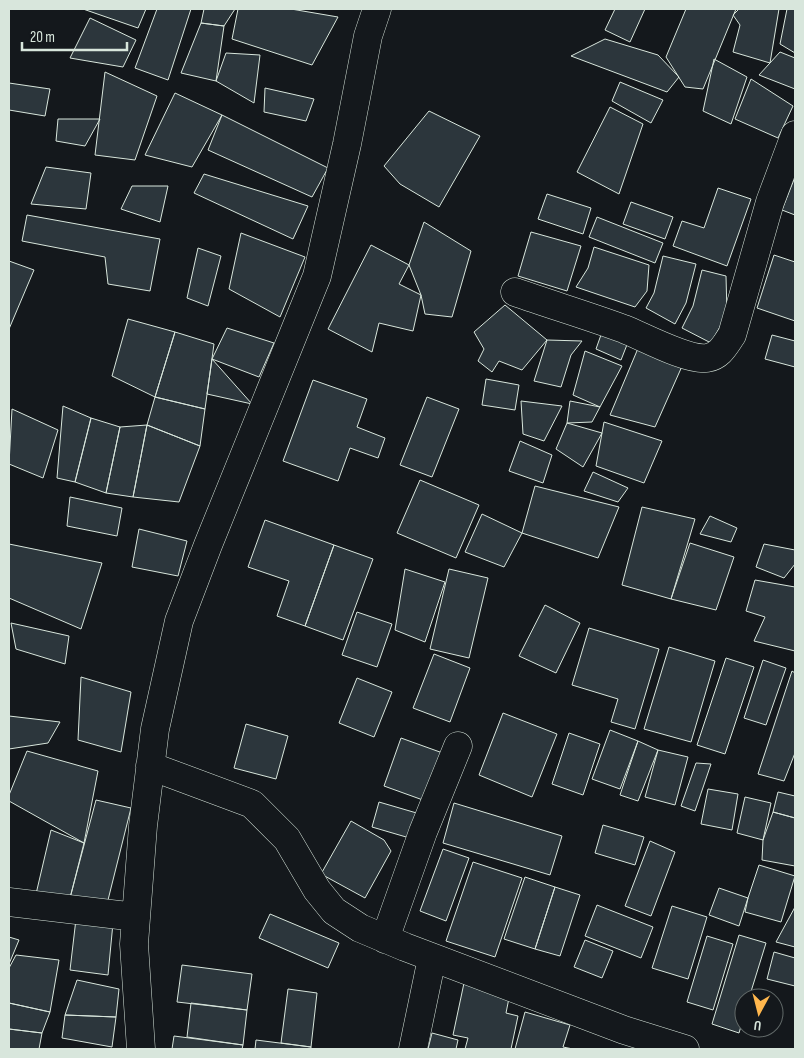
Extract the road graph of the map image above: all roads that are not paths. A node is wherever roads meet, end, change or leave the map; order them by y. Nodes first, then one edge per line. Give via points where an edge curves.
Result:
1 (377, 9) edge
2 (795, 135) edge
3 (515, 292) dead end
4 (458, 746) dead end
5 (150, 766) junction
6 (9, 902) edge
7 (136, 917) junction
8 (385, 939) junction
9 (432, 958) junction
10 (621, 1040) edge
11 (141, 1049) edge
12 (413, 1049) edge
13 (685, 1049) edge

1 - 5 street via 368,36 317,276 179,621
2 - 3 street via 770,202 732,335 717,354 706,358 688,356 624,329
4 - 8 street
5 - 7 street
5 - 8 street via 252,804 287,839 317,890 334,911
6 - 7 street
7 - 11 street via 134,944
8 - 9 street
9 - 10 street
9 - 12 street
10 - 13 street

